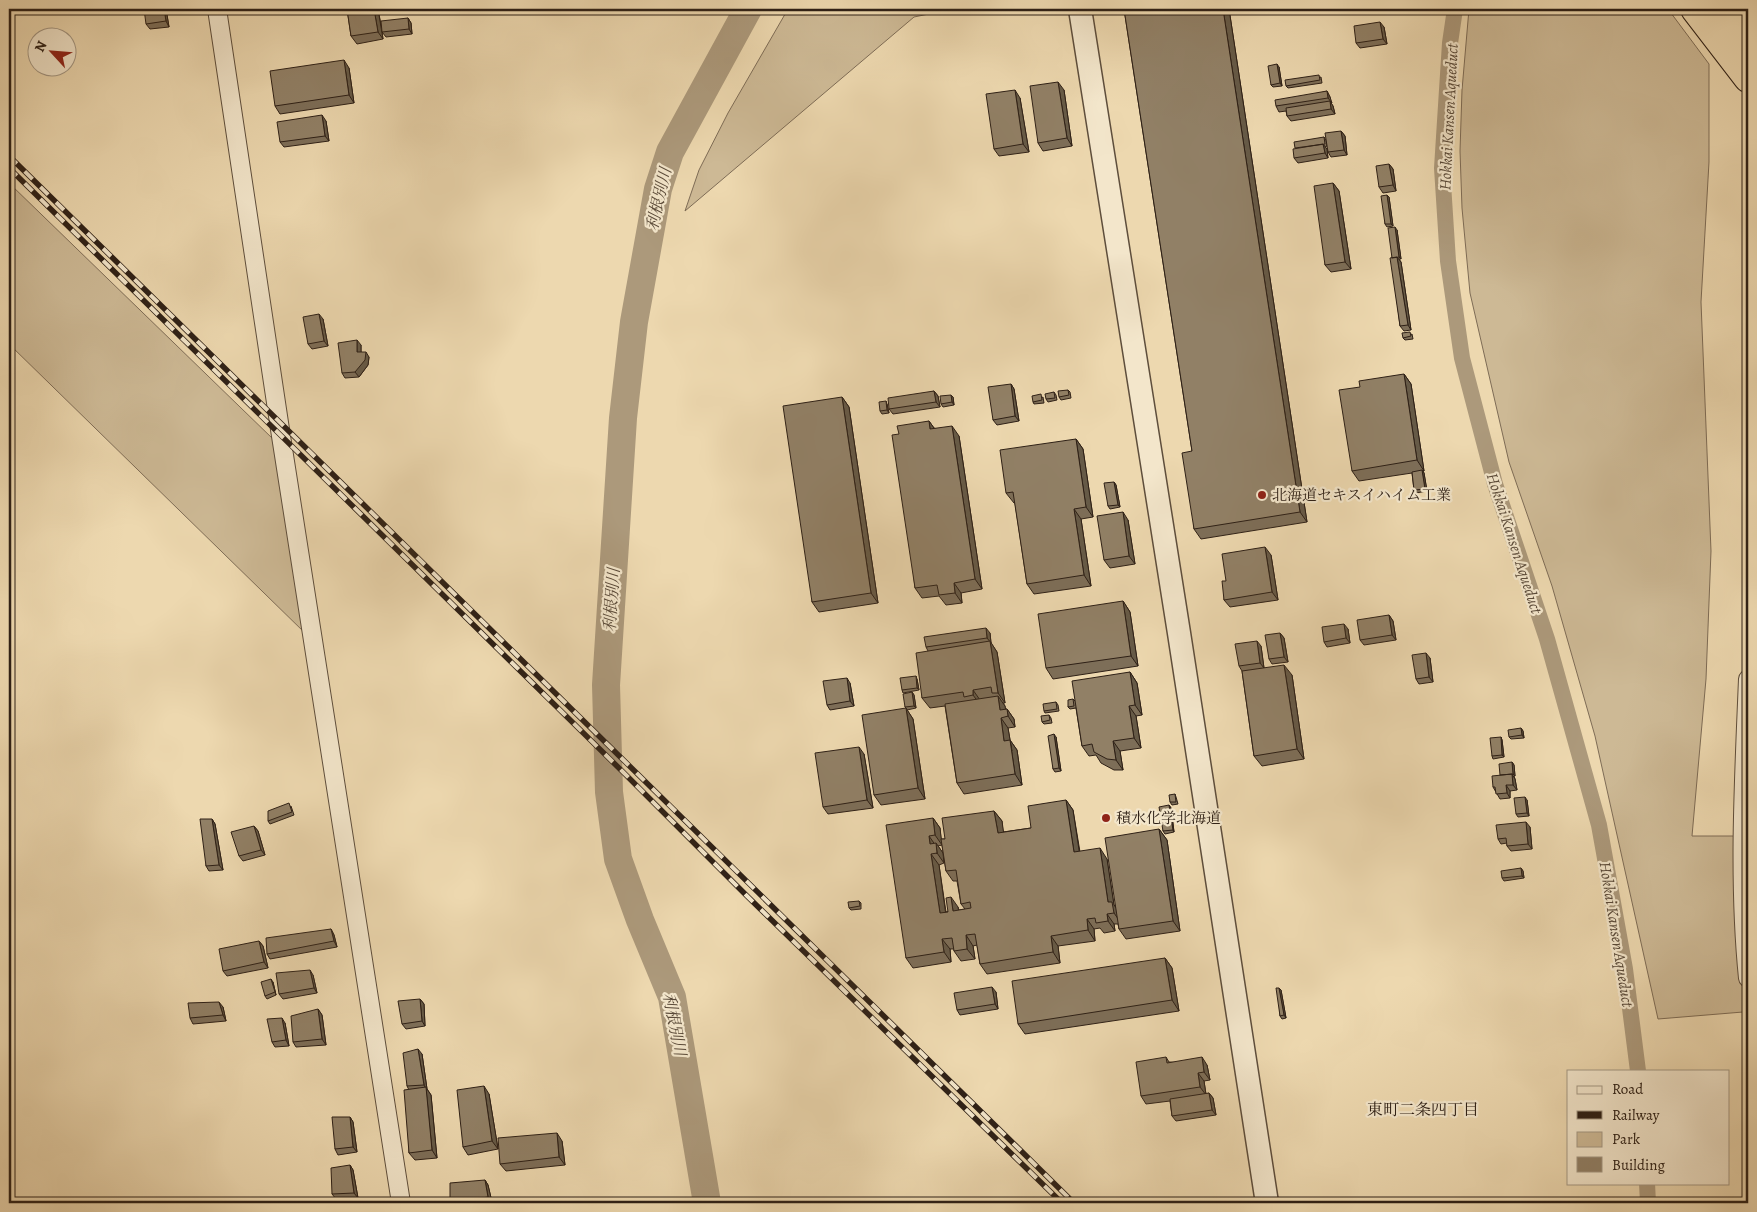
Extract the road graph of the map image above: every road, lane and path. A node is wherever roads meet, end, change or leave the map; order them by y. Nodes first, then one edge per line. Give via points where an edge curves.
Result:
1 (217, 9) edge
2 (1080, 9) edge
3 (1712, 13) edge
4 (1738, 46) edge
5 (1748, 78) edge
6 (1748, 679) edge
7 (1747, 730) edge
8 (1746, 836) edge
9 (1747, 945) edge
10 (1748, 978) edge
11 (401, 1203) edge
12 (1267, 1203) edge

1 - 11 street
2 - 12 street
3 - 4 highway
4 - 5 highway
6 - 7 street
7 - 8 street
8 - 9 street
9 - 10 street

